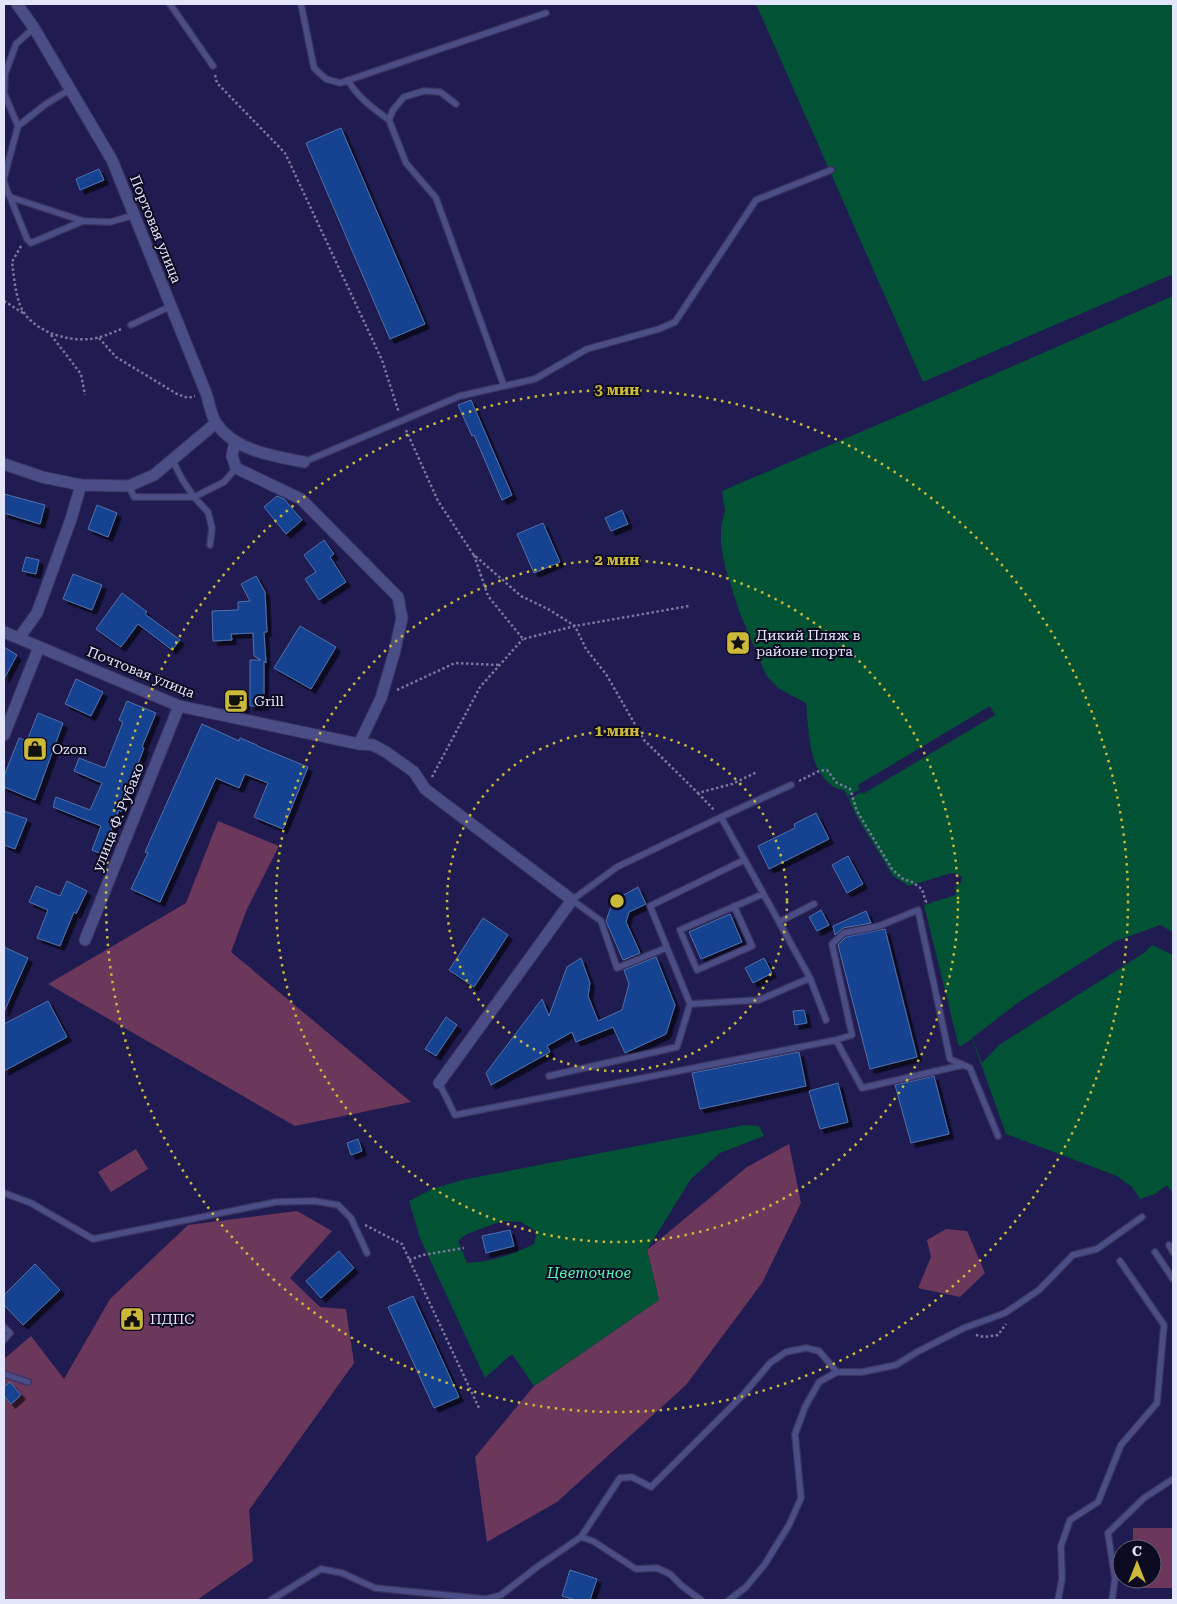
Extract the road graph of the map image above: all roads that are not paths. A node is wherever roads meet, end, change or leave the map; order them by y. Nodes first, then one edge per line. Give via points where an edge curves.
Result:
1 (17, 4) edge
2 (170, 4) edge
3 (300, 4) edge
4 (546, 13) dead end
5 (34, 28) junction
6 (213, 66) road end
7 (348, 80) junction
8 (69, 90) junction
9 (456, 104) dead end
10 (389, 120) junction
11 (18, 126) junction
12 (831, 170) dead end
13 (4, 179) edge
14 (10, 197) junction
15 (135, 215) junction
16 (83, 221) junction
17 (172, 306) junction
18 (131, 325) road end
19 (504, 386) junction
20 (216, 423) junction
21 (235, 442) junction
22 (172, 458) junction
23 (304, 462) joint
24 (4, 464) edge
25 (236, 468) junction
26 (81, 485) junction
27 (129, 486) junction
28 (194, 497) junction
29 (210, 545) dead end
30 (4, 632) edge
31 (19, 638) junction
32 (39, 647) junction
33 (179, 706) junction
34 (4, 735) edge
35 (359, 744) junction
36 (791, 786) road end
37 (721, 817) junction
38 (744, 860) junction
39 (763, 894) junction
40 (572, 900) junction
41 (814, 904) dead end
42 (734, 906) junction
43 (779, 922) junction
44 (85, 940) dead end
45 (666, 948) junction
46 (810, 978) junction
47 (690, 1004) junction
48 (826, 1020) dead end
49 (836, 1040) junction
50 (963, 1065) junction
51 (549, 1076) dead end
52 (439, 1083) joint
53 (998, 1136) dead end
54 (4, 1192) edge
55 (1142, 1217) dead end
56 (1169, 1245) dead end
57 (1155, 1252) dead end
58 (1173, 1252) edge
59 (367, 1253) dead end
60 (1120, 1260) dead end
61 (1173, 1280) edge
62 (4, 1327) edge
63 (4, 1340) edge
64 (837, 1372) junction
65 (4, 1374) edge
66 (28, 1382) dead end
67 (1173, 1479) edge
68 (581, 1537) junction
69 (271, 1600) edge
70 (701, 1600) edge
71 (728, 1600) edge
72 (1058, 1600) edge
73 (1112, 1600) edge

1 - 5 street, Портовая улица
2 - 6 lane
3 - 7 lane via 314,68 326,80 340,83
4 - 7 lane
5 - 8 street, Портовая улица
5 - 11 lane via 16,44 5,74 4,94
7 - 10 lane via 353,89
8 - 11 lane
8 - 15 street, Портовая улица via 112,160
9 - 10 lane via 440,92 424,91 404,96 392,110
10 - 19 lane via 406,162 436,198
11 - 13 lane
12 - 19 lane via 756,200 675,322 587,349 535,379
13 - 14 lane
14 - 16 lane
14 - 16 lane via 31,242
15 - 16 lane via 110,222
15 - 17 street, Портовая улица
17 - 18 lane
17 - 20 street, Портовая улица
19 - 23 lane via 460,396
20 - 21 street, Портовая улица
20 - 22 street
21 - 23 street, Портовая улица via 266,454
21 - 25 street via 232,456
22 - 27 street via 154,475
22 - 28 lane
24 - 26 street via 42,477
25 - 28 lane via 224,482
25 - 35 street via 301,500 398,597 402,618 394,654 381,698
26 - 27 street
26 - 31 street via 37,613
27 - 28 lane via 134,497
28 - 29 lane via 208,512 212,528
30 - 31 street, Почтовая улица
31 - 32 street, Почтовая улица
32 - 33 street, Почтовая улица
32 - 34 street
33 - 35 street, Почтовая улица
33 - 44 street, улица Ф. Рубахо
35 - 40 street, Почтовая улица via 373,745 414,772 425,789
36 - 37 lane
37 - 38 lane
37 - 40 lane via 618,867
38 - 39 lane
38 - 45 lane via 650,906
39 - 42 lane
39 - 43 lane
40 - 45 lane via 600,921 617,968
40 - 52 street
41 - 43 lane
42 - 42 lane via 680,930 697,970 752,946
43 - 46 lane
45 - 47 lane
46 - 47 lane via 759,1000
46 - 48 lane
47 - 51 lane via 677,1047
49 - 50 lane via 862,1088
49 - 50 lane via 852,1035 832,944 844,933 879,926 918,910 950,1059
49 - 52 lane via 455,1115
50 - 53 lane via 970,1068
54 - 59 lane via 31,1203 93,1239 276,1202 314,1201 338,1205 351,1218
55 - 64 lane via 1097,1249 1073,1255 1039,1290 1005,1313 964,1328 896,1365 862,1372
56 - 58 lane
57 - 61 lane
60 - 72 lane via 1164,1325 1157,1404 1121,1445 1098,1502 1070,1520 1060,1546 1062,1579
62 - 63 lane via 10,1333
64 - 68 lane via 819,1351 806,1348 786,1352 770,1363 744,1395 651,1486 632,1477 620,1478
64 - 71 lane via 819,1382 804,1407 795,1434 801,1498 789,1525 765,1564 746,1587
65 - 66 lane
67 - 73 lane via 1144,1498 1108,1533 1114,1579
68 - 69 lane via 501,1595 486,1599 375,1588 342,1573 322,1569
68 - 70 lane via 593,1541 636,1569 656,1568 670,1574

